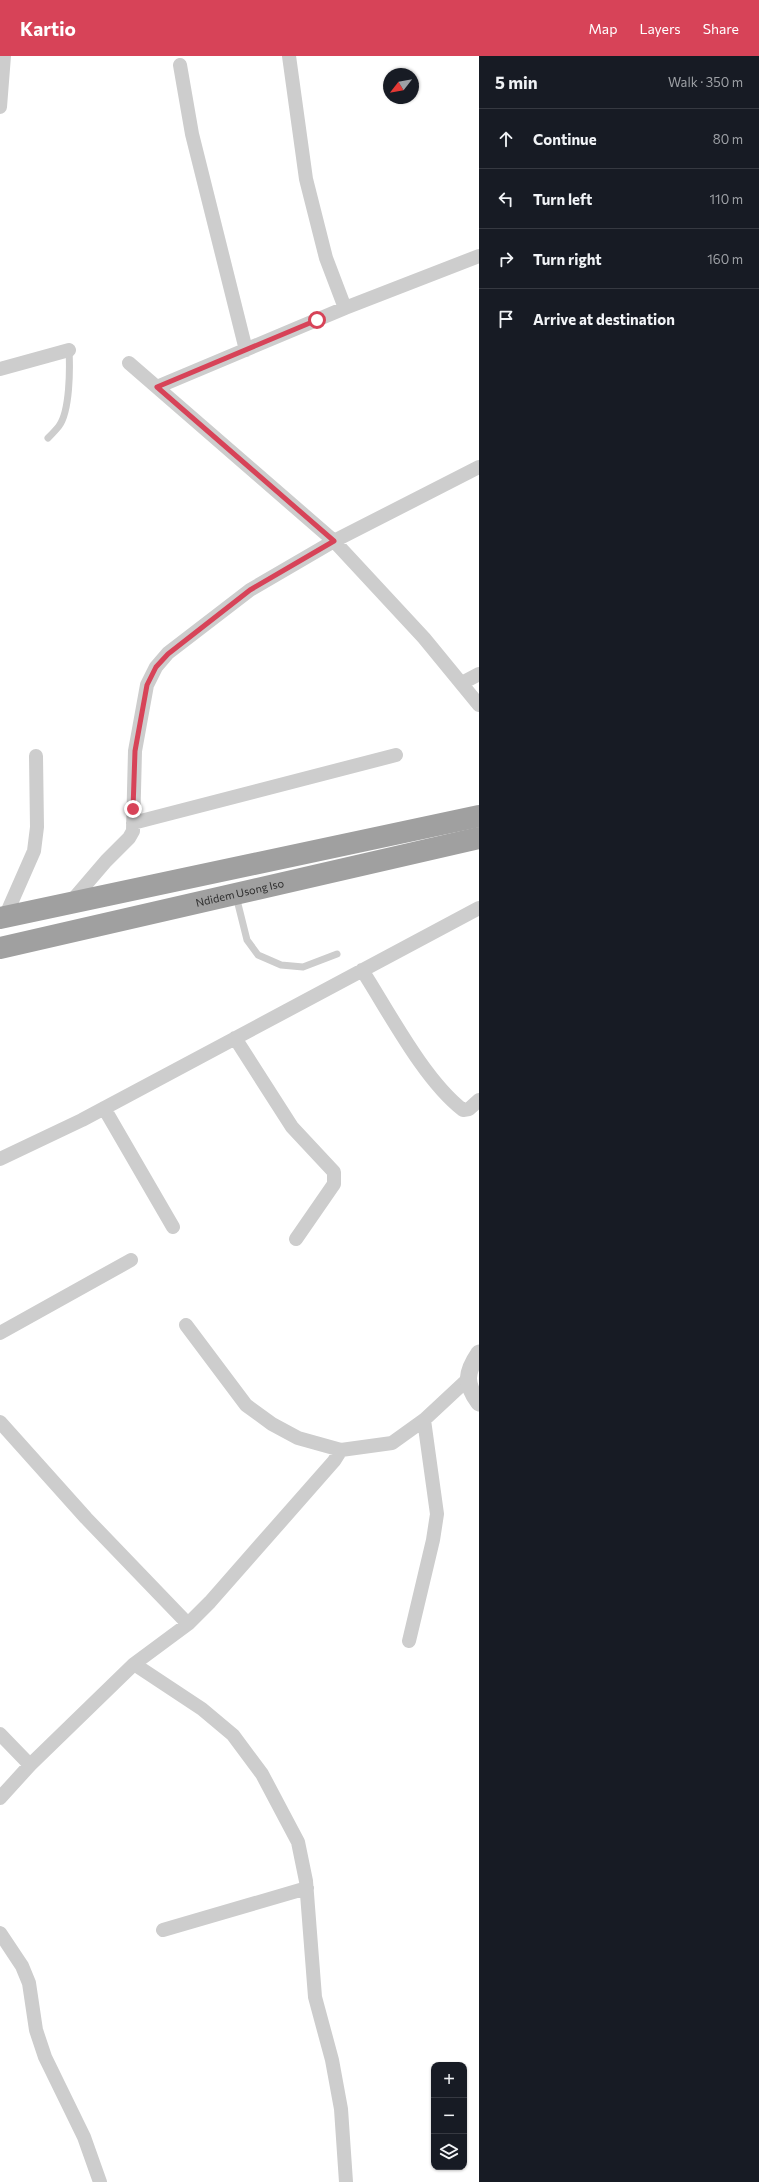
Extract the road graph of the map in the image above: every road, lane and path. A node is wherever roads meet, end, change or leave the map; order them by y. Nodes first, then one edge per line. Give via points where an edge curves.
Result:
1 (4, 56) edge
2 (289, 56) edge
3 (180, 66) dead end
4 (0, 106) edge
5 (479, 256) edge
6 (345, 308) junction
7 (68, 350) joint
8 (246, 350) junction
9 (129, 363) dead end
10 (0, 369) edge
11 (157, 387) junction
12 (48, 438) dead end
13 (479, 467) edge
14 (334, 541) junction
15 (479, 674) edge
16 (462, 683) junction
17 (479, 705) edge
18 (396, 755) dead end
19 (36, 756) dead end
20 (479, 816) edge
21 (133, 823) junction
22 (479, 838) edge
23 (235, 894) junction
24 (70, 903) junction
25 (479, 908) edge
26 (3, 917) edge
27 (0, 948) edge
28 (338, 954) dead end
29 (362, 970) junction
30 (235, 1038) junction
31 (479, 1100) edge
32 (104, 1108) junction
33 (0, 1159) edge
34 (173, 1227) dead end
35 (296, 1240) dead end
36 (131, 1260) dead end
37 (186, 1325) dead end
38 (0, 1333) edge
39 (479, 1353) edge
40 (468, 1380) junction
41 (479, 1403) edge
42 (424, 1420) junction
43 (0, 1422) edge
44 (341, 1450) junction
45 (188, 1624) junction
46 (410, 1641) dead end
47 (134, 1664) junction
48 (0, 1734) edge
49 (30, 1765) junction
50 (0, 1798) edge
51 (307, 1888) junction
52 (163, 1930) dead end
53 (0, 1933) edge
54 (100, 2182) edge
55 (346, 2182) edge

1 - 4 street
2 - 6 street via 306,179 326,258
3 - 8 street via 192,134
5 - 6 street
6 - 8 street
7 - 10 street
7 - 12 lane via 70,367 65,407 60,425
8 - 11 street
9 - 11 street
11 - 14 street
13 - 14 street
14 - 16 street
14 - 21 street via 250,590 168,654 156,667 147,685 135,751
15 - 16 street
16 - 17 street
18 - 21 street
19 - 26 street via 37,827 34,851
20 - 24 highway
21 - 24 street via 133,831 129,838
22 - 23 highway, Ndidem Usong Iso
23 - 27 highway, Ndidem Usong Iso
23 - 28 lane via 247,940 258,954 281,965 303,967
24 - 26 highway
25 - 29 street
29 - 30 street
29 - 31 street via 419,1060 455,1104 464,1110
30 - 32 street
30 - 35 street via 292,1127 334,1172 334,1184
32 - 33 street
32 - 34 street
36 - 38 street
37 - 44 street via 246,1406 298,1438
39 - 40 street via 469,1368
40 - 41 street
40 - 42 street
42 - 44 street via 392,1442
42 - 46 street via 437,1514
43 - 45 street via 86,1518
44 - 45 street via 334,1461
45 - 47 street
47 - 49 street
47 - 51 street via 202,1709 233,1735 262,1774 298,1842
48 - 49 street
49 - 50 street
51 - 52 street
51 - 55 street via 315,1997 332,2060 341,2109
53 - 54 street via 22,1966 29,1983 36,2030 45,2057 84,2136

